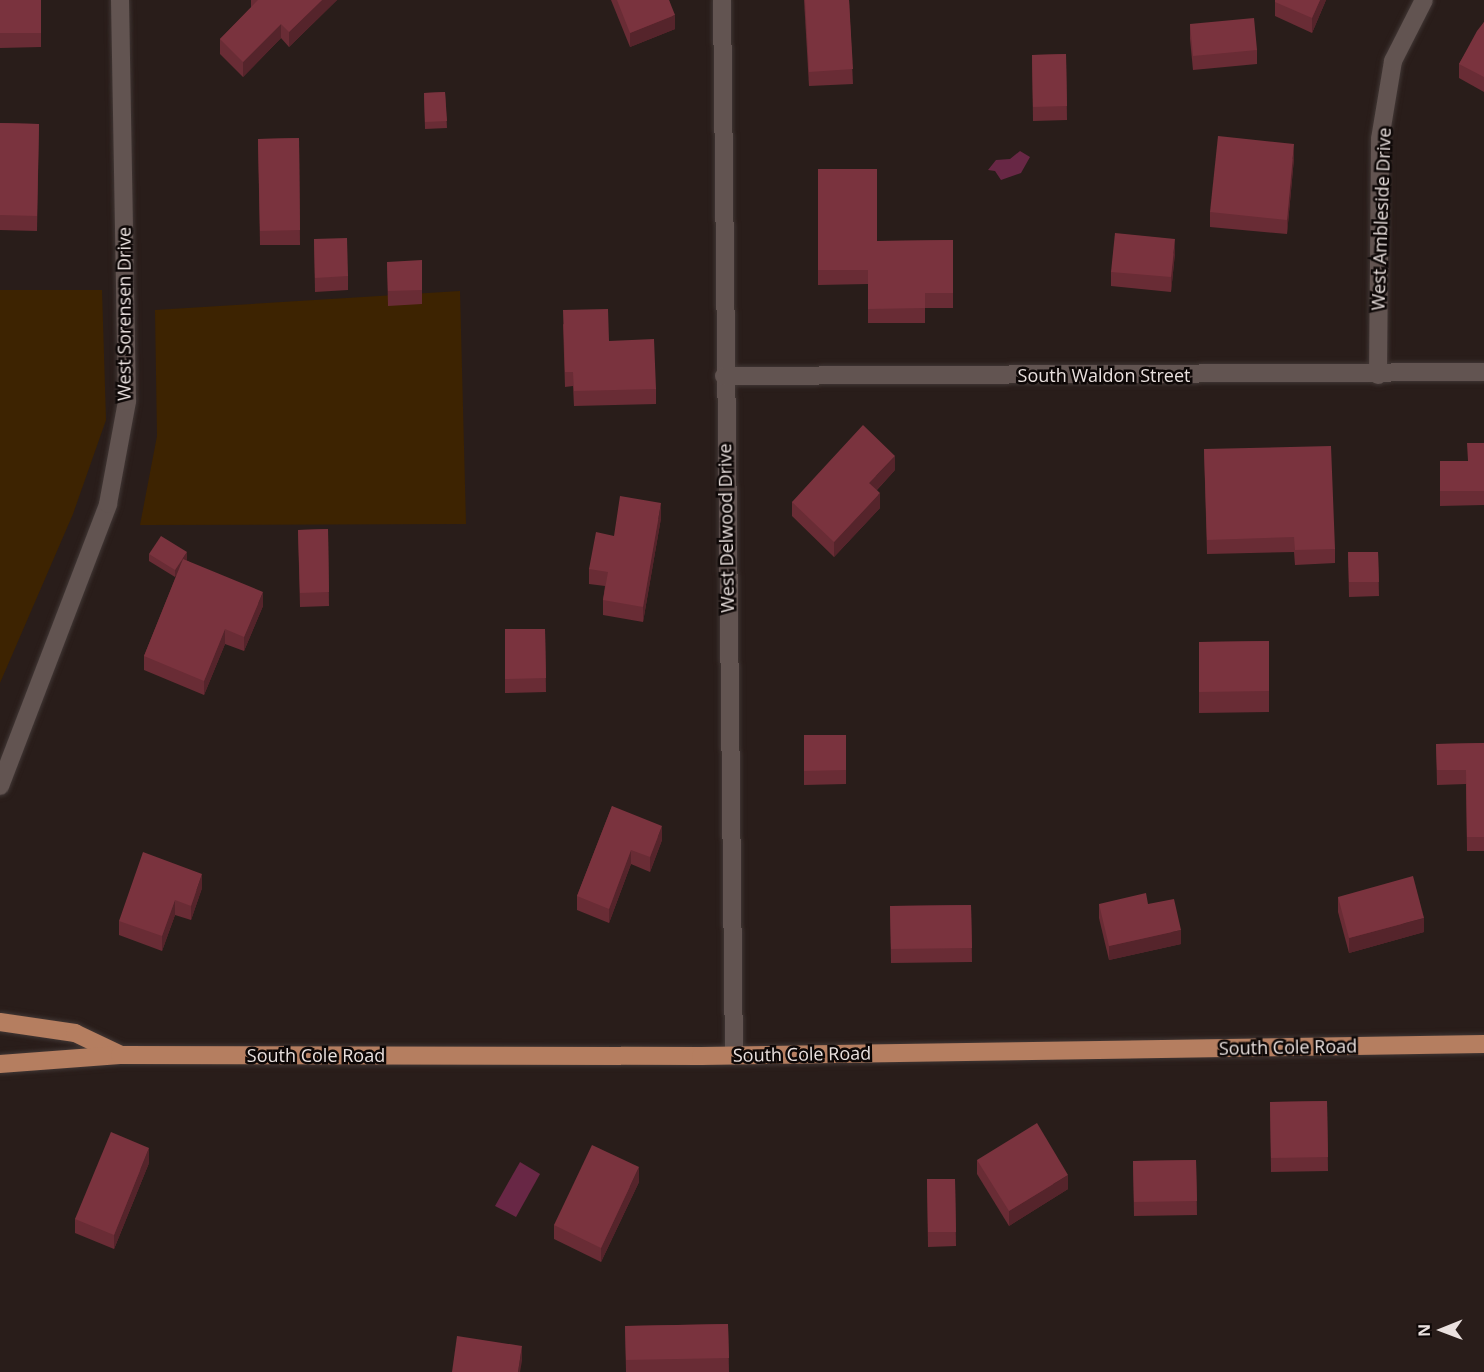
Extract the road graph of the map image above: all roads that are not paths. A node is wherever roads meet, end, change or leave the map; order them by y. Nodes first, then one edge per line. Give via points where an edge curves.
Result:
1 (120, 0) edge
2 (722, 0) edge
3 (1424, 0) edge
4 (1484, 372) edge
5 (1378, 375) junction
6 (724, 376) junction
7 (0, 786) edge
8 (0, 1022) edge
9 (1484, 1044) edge
10 (120, 1055) junction
11 (734, 1055) junction
12 (0, 1064) edge

1 - 7 street, West Sorensen Drive via 127,400 108,504
2 - 6 street, West Delwood Drive
3 - 5 street, West Ambleside Drive via 1393,61 1380,139
4 - 5 street, South Waldon Street
5 - 6 street, South Waldon Street
6 - 11 street, West Delwood Drive
8 - 10 main road, South Cole Road via 75,1033
9 - 11 main road, South Cole Road
10 - 11 main road, South Cole Road
10 - 12 main road, South Cole Road

